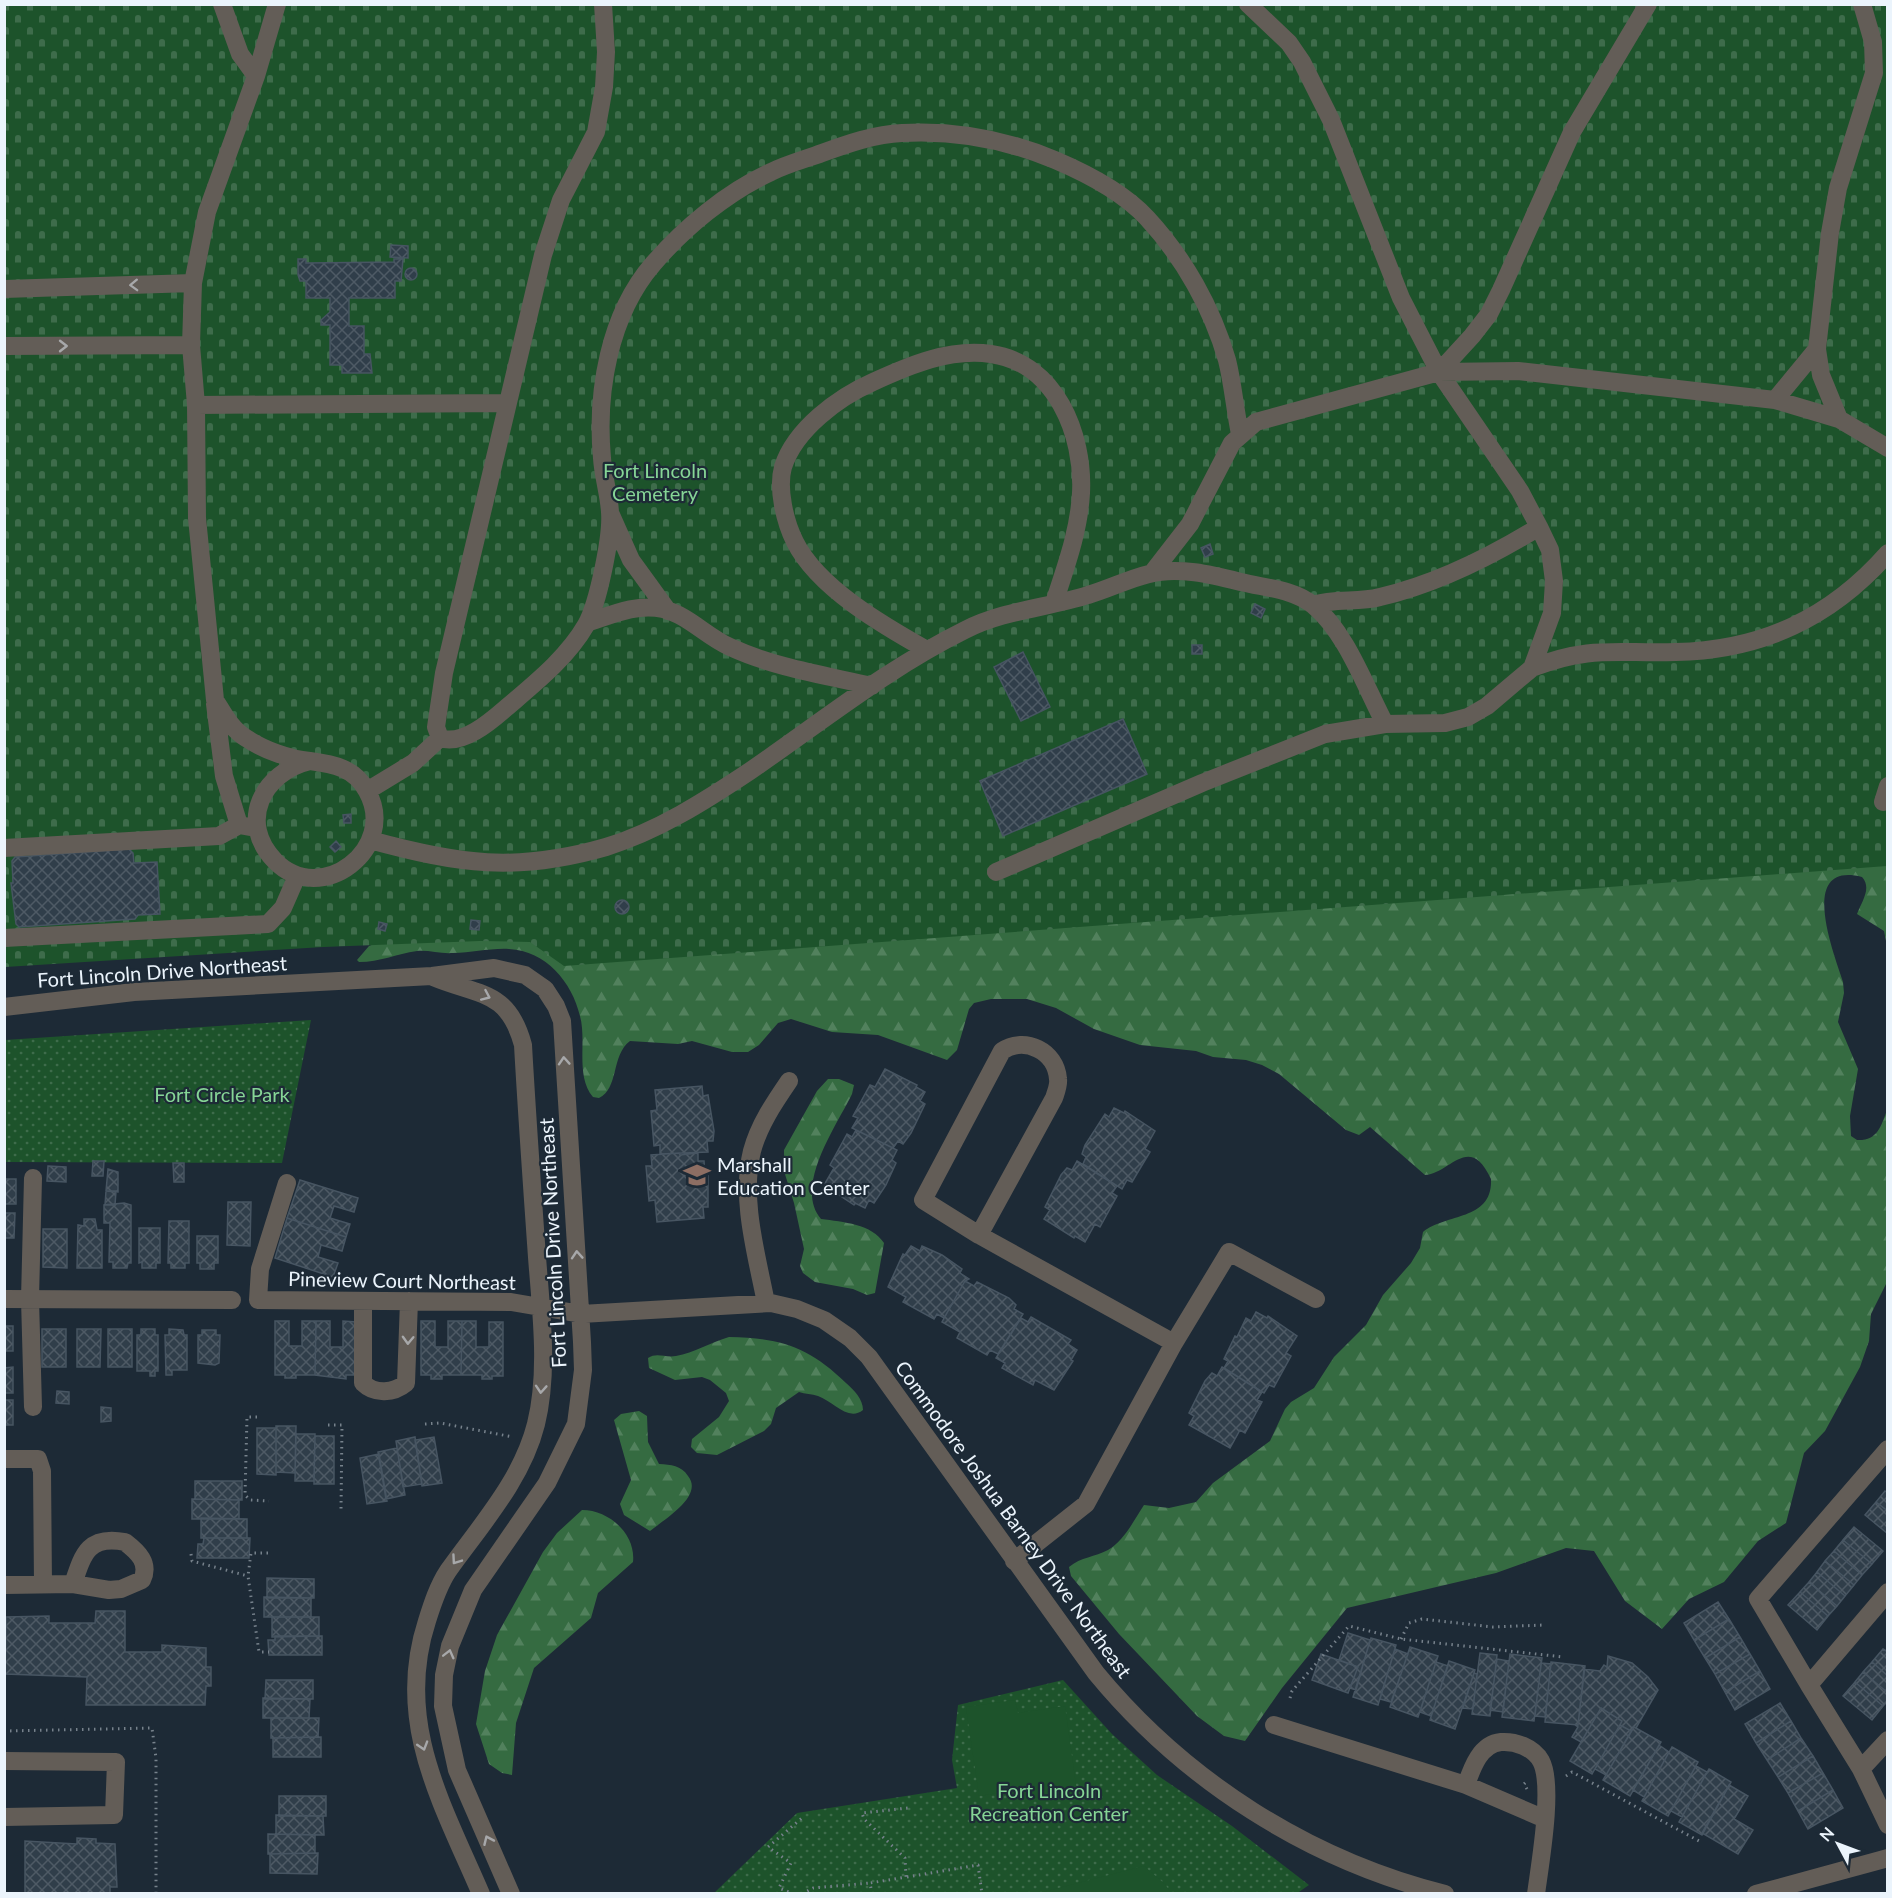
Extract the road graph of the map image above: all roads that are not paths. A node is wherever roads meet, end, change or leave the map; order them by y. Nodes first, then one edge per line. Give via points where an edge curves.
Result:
1 (222, 4) edge
2 (277, 4) edge
3 (603, 4) edge
4 (1248, 4) edge
5 (1648, 4) edge
6 (1862, 4) edge
7 (256, 76) junction
8 (193, 283) junction
9 (4, 289) edge
10 (190, 345) junction
11 (4, 346) edge
12 (1817, 349) junction
13 (1439, 372) junction
14 (1775, 400) junction
15 (506, 403) junction
16 (196, 405) junction
17 (1839, 419) junction
18 (1240, 434) junction
19 (1886, 446) edge
20 (610, 513) junction
21 (1539, 527) junction
22 (1887, 552) edge
23 (1152, 573) junction
24 (1054, 603) junction
25 (1313, 605) junction
26 (668, 611) junction
27 (587, 623) junction
28 (927, 650) junction
29 (1532, 668) junction
30 (872, 686) junction
31 (215, 700) junction
32 (1385, 724) junction
33 (440, 738) junction
34 (310, 761) junction
35 (367, 791) junction
36 (239, 825) junction
37 (257, 828) junction
38 (370, 840) junction
39 (4, 848) edge
40 (996, 872) dead end
41 (297, 876) junction
42 (4, 938) edge
43 (432, 976) junction
44 (4, 1007) edge
45 (789, 1082) dead end
46 (33, 1178) dead end
47 (287, 1183) dead end
48 (980, 1235) junction
49 (4, 1299) edge
50 (30, 1299) junction
51 (1316, 1299) dead end
52 (232, 1300) dead end
53 (363, 1301) junction
54 (410, 1301) junction
55 (766, 1303) junction
56 (541, 1309) junction
57 (581, 1314) junction
58 (1174, 1343) junction
59 (33, 1407) dead end
60 (1887, 1449) edge
61 (4, 1459) edge
62 (1014, 1561) junction
63 (43, 1584) junction
64 (73, 1584) dead end
65 (4, 1585) edge
66 (1887, 1593) edge
67 (1809, 1685) junction
68 (1274, 1725) dead end
69 (1887, 1740) edge
70 (4, 1761) edge
71 (1861, 1769) junction
72 (1466, 1785) junction
73 (4, 1817) edge
74 (1545, 1819) junction
75 (1887, 1825) edge
76 (1887, 1857) edge
77 (481, 1893) edge
78 (512, 1893) edge
79 (1445, 1893) edge
80 (1536, 1893) edge
81 (1755, 1893) edge

1 - 7 street via 240,54
2 - 7 street
3 - 15 street via 606,52 596,132 561,200
4 - 13 street via 1302,62 1330,120 1401,298
5 - 13 street via 1572,132 1489,314
6 - 12 street via 1873,42 1874,73 1838,188
7 - 8 street via 207,212
8 -> 9 street
8 - 10 street
11 -> 10 street
10 - 16 street
12 - 14 street
12 - 17 street via 1821,375
13 - 14 street via 1518,371
13 - 18 street via 1256,422
13 - 21 street via 1520,490
14 - 17 street
15 - 16 street
15 - 33 street via 444,673 436,727
16 - 31 street via 197,518
17 - 19 street
18 - 20 street via 1227,362 1212,316 1185,267 1146,217 1118,193 1033,151 940,132 898,133 845,145 770,172 681,234 651,266 629,298 606,371 601,410 602,457
18 - 23 street via 1190,524
20 - 26 street via 632,560
20 - 27 street via 607,554
21 - 25 street via 1480,561 1414,586 1366,600 1328,600
21 - 29 street via 1550,550 1554,581 1552,613
22 - 29 street via 1843,597 1781,632 1724,650 1596,651 1557,658
23 - 24 street
23 - 25 street via 1214,576 1290,592
24 - 28 street via 968,628
24 - 28 street via 1077,531 1082,492 1073,428 1059,397 1022,365 993,354 927,360 853,391 819,416 783,467 782,489 795,543 811,565 850,603
25 - 32 street via 1333,625
26 - 27 street via 624,610
26 - 30 street via 729,647 755,657 812,675
27 - 33 street via 548,670 499,714 462,738
28 - 30 street
29 - 32 street via 1487,706 1467,717 1445,723
30 - 38 street via 676,818 607,846 519,863 477,864
31 - 34 street via 230,725 244,737 273,751
31 - 36 street via 224,776
32 - 40 street via 1325,734
33 - 35 street via 413,763
34 - 35 street via 334,763 346,769
34 - 37 street via 281,772 269,784 258,810
35 - 38 street via 374,807
36 - 37 street
36 - 39 street via 219,836
37 - 41 street via 268,854
38 - 41 street via 363,855 338,874 312,879
41 - 42 street via 283,908 268,924
43 - 44 street, Fort Lincoln Drive Northeast via 134,992
43 -> 56 street, Fort Lincoln Drive Northeast via 462,989 484,993 502,1004 517,1023 523,1045
57 -> 43 street, Fort Lincoln Drive Northeast via 562,1022 556,1006 544,989 525,975 494,968
45 - 55 street via 761,1127 752,1152 748,1187
46 - 50 street
47 - 53 street, Pineview Court Northeast via 260,1269 258,1300
48 - 48 street via 923,1200 1002,1051 1022,1043 1047,1054 1059,1080 1054,1098
48 - 58 street
49 - 50 street
50 - 52 street
50 - 59 street
51 - 58 street via 1229,1252
53 - 54 street, Pineview Court Northeast
54 -> 53 street via 406,1383 398,1390 380,1391 363,1383
54 - 56 street, Pineview Court Northeast via 511,1302
55 - 57 street, Commodore Joshua Barney Drive Northeast
55 - 62 street, Commodore Joshua Barney Drive Northeast via 815,1316 862,1349
56 - 57 street, Pineview Court Northeast
56 -> 77 street, Fort Lincoln Drive Northeast via 540,1400 527,1451 515,1476 444,1577 423,1635 414,1687 417,1727 435,1786
78 -> 57 street, Fort Lincoln Drive Northeast via 457,1770 443,1707 444,1675 450,1646 473,1590 547,1483 576,1424 583,1370
58 - 62 street via 1086,1504
60 - 67 street via 1758,1599
61 - 63 street via 38,1459 42,1471
62 - 79 street, Commodore Joshua Barney Drive Northeast via 1119,1700 1205,1778 1263,1817 1331,1854
63 - 64 street
63 - 65 street
66 - 67 street
67 - 71 street
68 - 72 street
69 - 71 street
70 - 73 street via 116,1762 114,1815
71 - 75 street
72 - 74 street
72 - 74 street via 1482,1752 1494,1742 1512,1741 1530,1749 1540,1760 1546,1776
74 - 80 street
76 - 81 street

